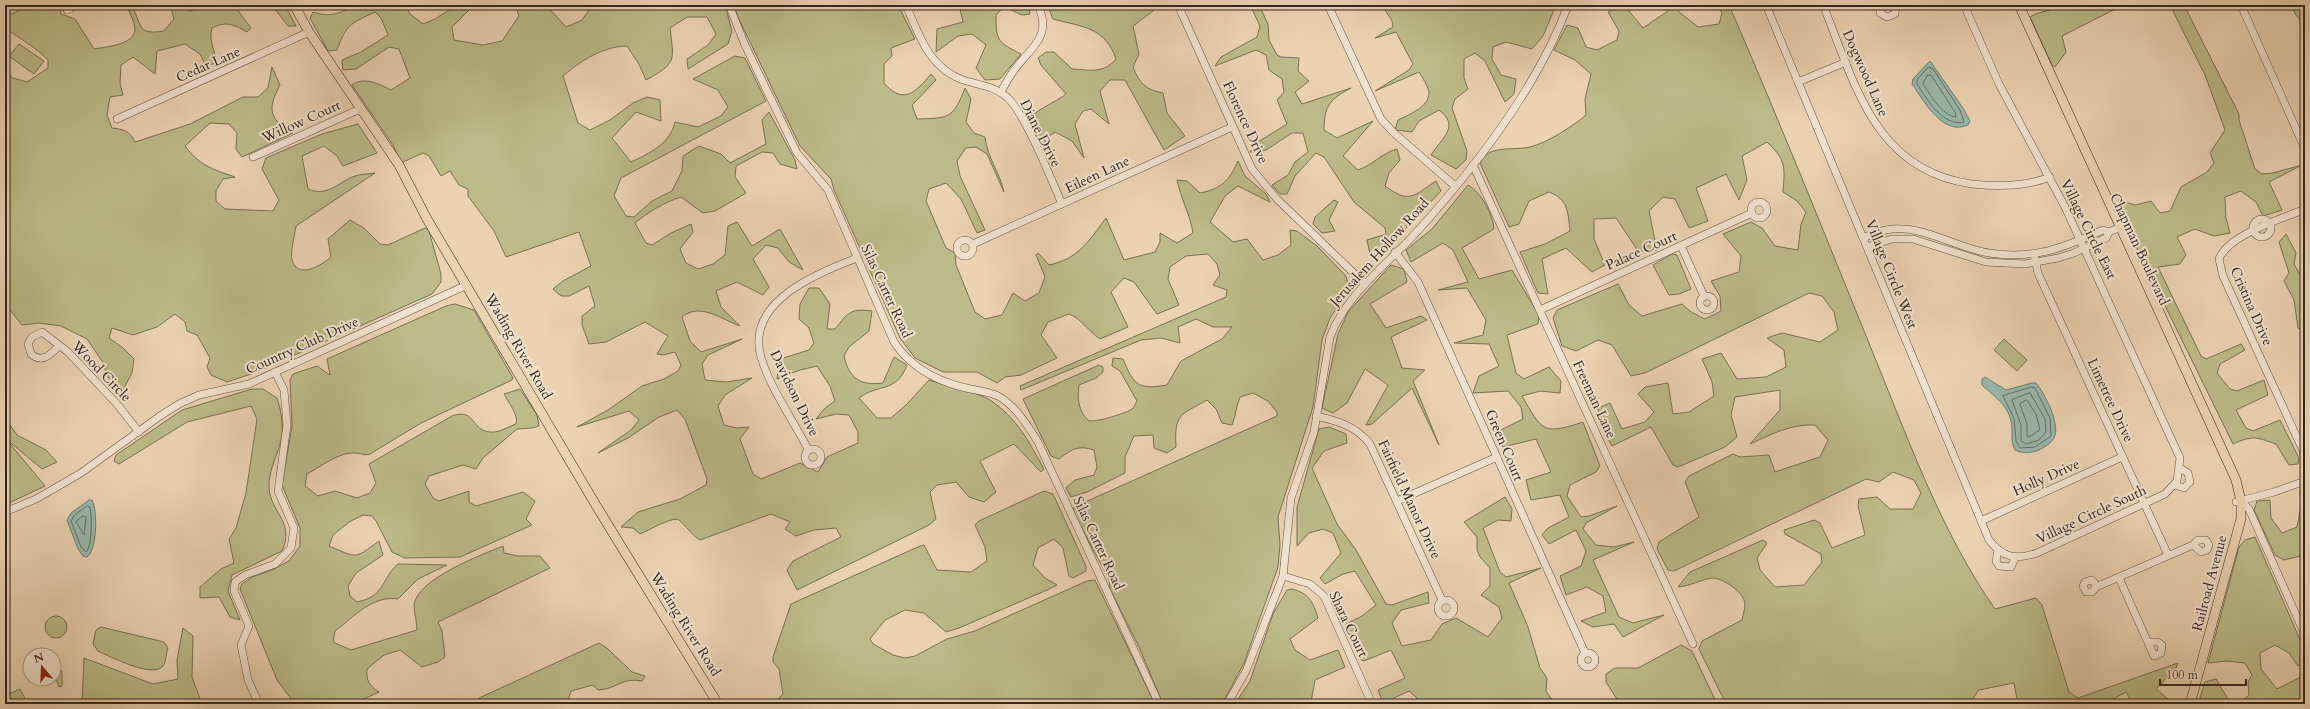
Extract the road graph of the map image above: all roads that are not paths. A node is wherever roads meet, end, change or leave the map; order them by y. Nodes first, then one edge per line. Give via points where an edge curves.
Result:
1 (77, 5) edge
2 (294, 5) edge
3 (729, 5) edge
4 (906, 5) edge
5 (1038, 5) edge
6 (1178, 5) edge
7 (1328, 5) edge
8 (1568, 5) edge
9 (1766, 5) edge
10 (1823, 5) edge
11 (1880, 5) edge
12 (1896, 5) edge
13 (1964, 5) edge
14 (2014, 5) edge
15 (2020, 5) edge
16 (2241, 5) edge
17 (67, 10) dead end
18 (309, 32) junction
19 (1846, 62) junction
20 (1798, 82) junction
21 (1001, 92) junction
22 (360, 110) junction
23 (117, 119) dead end
24 (1232, 127) junction
25 (2305, 149) edge
26 (253, 157) dead end
27 (1473, 165) junction
28 (2050, 177) junction
29 (1454, 186) junction
30 (1062, 204) junction
31 (2305, 209) edge
32 (1752, 213) dead end
33 (2270, 224) junction
34 (2115, 229) junction
35 (2254, 231) junction
36 (1863, 238) junction
37 (973, 244) dead end
38 (2083, 244) junction
39 (1681, 246) junction
40 (1867, 247) junction
41 (1396, 252) junction
42 (2034, 254) junction
43 (857, 258) junction
44 (2035, 263) junction
45 (1366, 284) junction
46 (467, 285) junction
47 (1704, 296) dead end
48 (1540, 310) junction
49 (59, 346) junction
50 (275, 372) junction
51 (1316, 416) junction
52 (139, 432) junction
53 (808, 449) dead end
54 (2305, 455) edge
55 (1498, 457) junction
56 (2122, 457) junction
57 (2180, 468) junction
58 (2179, 476) joint
59 (2305, 481) edge
60 (2190, 482) joint
61 (2174, 485) junction
62 (1397, 501) junction
63 (2239, 501) junction
64 (2144, 504) junction
65 (5, 512) edge
66 (1981, 521) junction
67 (2193, 545) dead end
68 (1998, 550) junction
69 (2005, 555) joint
70 (2168, 555) junction
71 (2015, 558) junction
72 (1283, 576) junction
73 (2119, 578) junction
74 (2096, 587) dead end
75 (1442, 600) dead end
76 (2305, 635) edge
77 (2148, 642) dead end
78 (1693, 644) dead end
79 (1585, 653) dead end
80 (259, 704) edge
81 (718, 704) edge
82 (1159, 704) edge
83 (1227, 704) edge
84 (1372, 704) edge
85 (2190, 704) edge

1 - 17 street
2 - 18 main road, Wading River Road
3 - 43 street, Silas Carter Road via 745,45 797,153 828,190
4 - 21 street, Diane Drive via 924,46 940,67 959,78
5 - 21 street via 1042,22 1041,37
6 - 24 street, Florence Drive
7 - 29 street via 1381,119
8 - 27 street, Jerusalem Hollow Road via 1519,104
9 - 20 street, Village Circle West
10 - 19 street, Dogwood Lane
11 - 12 street via 1880,13 1887,17 1895,14
13 - 28 street, Village Circle East via 2000,84
14 - 34 main road, Chapman Boulevard
15 - 34 main road, Chapman Boulevard
16 - 25 street
18 - 22 main road, Wading River Road
18 - 23 street, Cedar Lane
19 - 20 street
19 - 28 street, Dogwood Lane via 1874,124 1886,140 1919,167 1951,180 1980,185 2018,186
20 - 36 street, Village Circle West
21 - 30 street, Diane Drive via 1009,99 1025,124
22 - 26 street, Willow Court
22 - 46 main road, Wading River Road via 399,165 427,219
24 - 30 street, Eileen Lane
24 - 45 street, Florence Drive via 1252,169 1261,181
27 - 29 street, Jerusalem Hollow Road
27 - 48 street, Freeman Lane
28 - 38 street, Village Circle East
29 - 41 street, Jerusalem Hollow Road via 1414,235
30 - 37 street, Eileen Lane
31 - 33 street
32 - 39 street, Palace Court
33 - 35 street via 2263,219 2257,220 2253,225
33 - 35 street via 2270,232 2266,236 2257,236
34 - 38 street via 2103,230
34 - 63 main road, Chapman Boulevard
35 - 54 street, Cristina Drive via 2226,247 2219,259 2220,268
36 - 40 street, Village Circle West
36 - 42 street via 1891,229 1904,229 1988,253
38 - 42 street
38 - 44 street via 2058,258
38 - 57 street, Village Circle East via 2180,458
39 - 47 street
39 - 48 street, Palace Court
40 - 44 street via 1892,239 1913,239 1986,262
40 - 66 street, Village Circle West
41 - 45 street, Jerusalem Hollow Road
41 - 55 street, Green Court via 1418,282
42 - 44 street, Limetree Drive
43 - 53 street, Davidson Drive via 832,268 778,299 766,315 761,328 758,342 762,363
43 - 82 street, Silas Carter Road via 889,333 905,357 933,377 998,396 1013,408 1032,433
44 - 56 street, Limetree Drive
45 - 51 street, Jerusalem Hollow Road via 1341,312 1330,336
46 - 50 street, Country Club Drive
46 - 81 main road, Wading River Road via 597,507
48 - 78 street, Freeman Lane
49 - 49 street, Wood Circle via 42,332 29,340 29,350 34,356 45,358
49 - 52 street, Wood Circle via 117,404
50 - 52 street, Country Club Drive via 249,384 199,395 160,416
50 - 80 street via 284,390 286,425 278,491 294,528 291,548 275,564 235,582 234,591 249,626 241,646 248,680
51 - 62 street, Fairfield Manor Drive via 1339,422 1364,436 1376,454
51 - 72 street, Jerusalem Hollow Road via 1314,432 1291,498
52 - 65 street, Country Club Drive via 82,473 36,499
55 - 62 street
55 - 79 street, Green Court via 1512,494
56 - 64 street, Limetree Drive
56 - 66 street, Holly Drive
57 - 58 street, Village Circle East
57 - 60 street, Village Circle East via 2188,473
58 - 61 street, Village Circle South
59 - 63 street
60 - 61 street, Village Circle South via 2184,488
61 - 64 street, Village Circle South via 2165,494
62 - 75 street, Fairfield Manor Drive
63 - 76 street via 2252,516
63 - 85 main road, Railroad Avenue via 2239,526
64 - 70 street, Limetree Drive
64 - 71 street, Village Circle South via 2037,554
66 - 68 street, Village Circle West
67 - 70 street
68 - 69 street, Village Circle West
68 - 71 street, Village Circle South via 1997,564 2003,568 2010,567
69 - 71 street, Village Circle South
70 - 73 street
72 - 83 street, Jerusalem Hollow Road via 1250,663
72 - 84 street, Shara Court via 1310,584 1324,596
73 - 74 street
73 - 77 street

